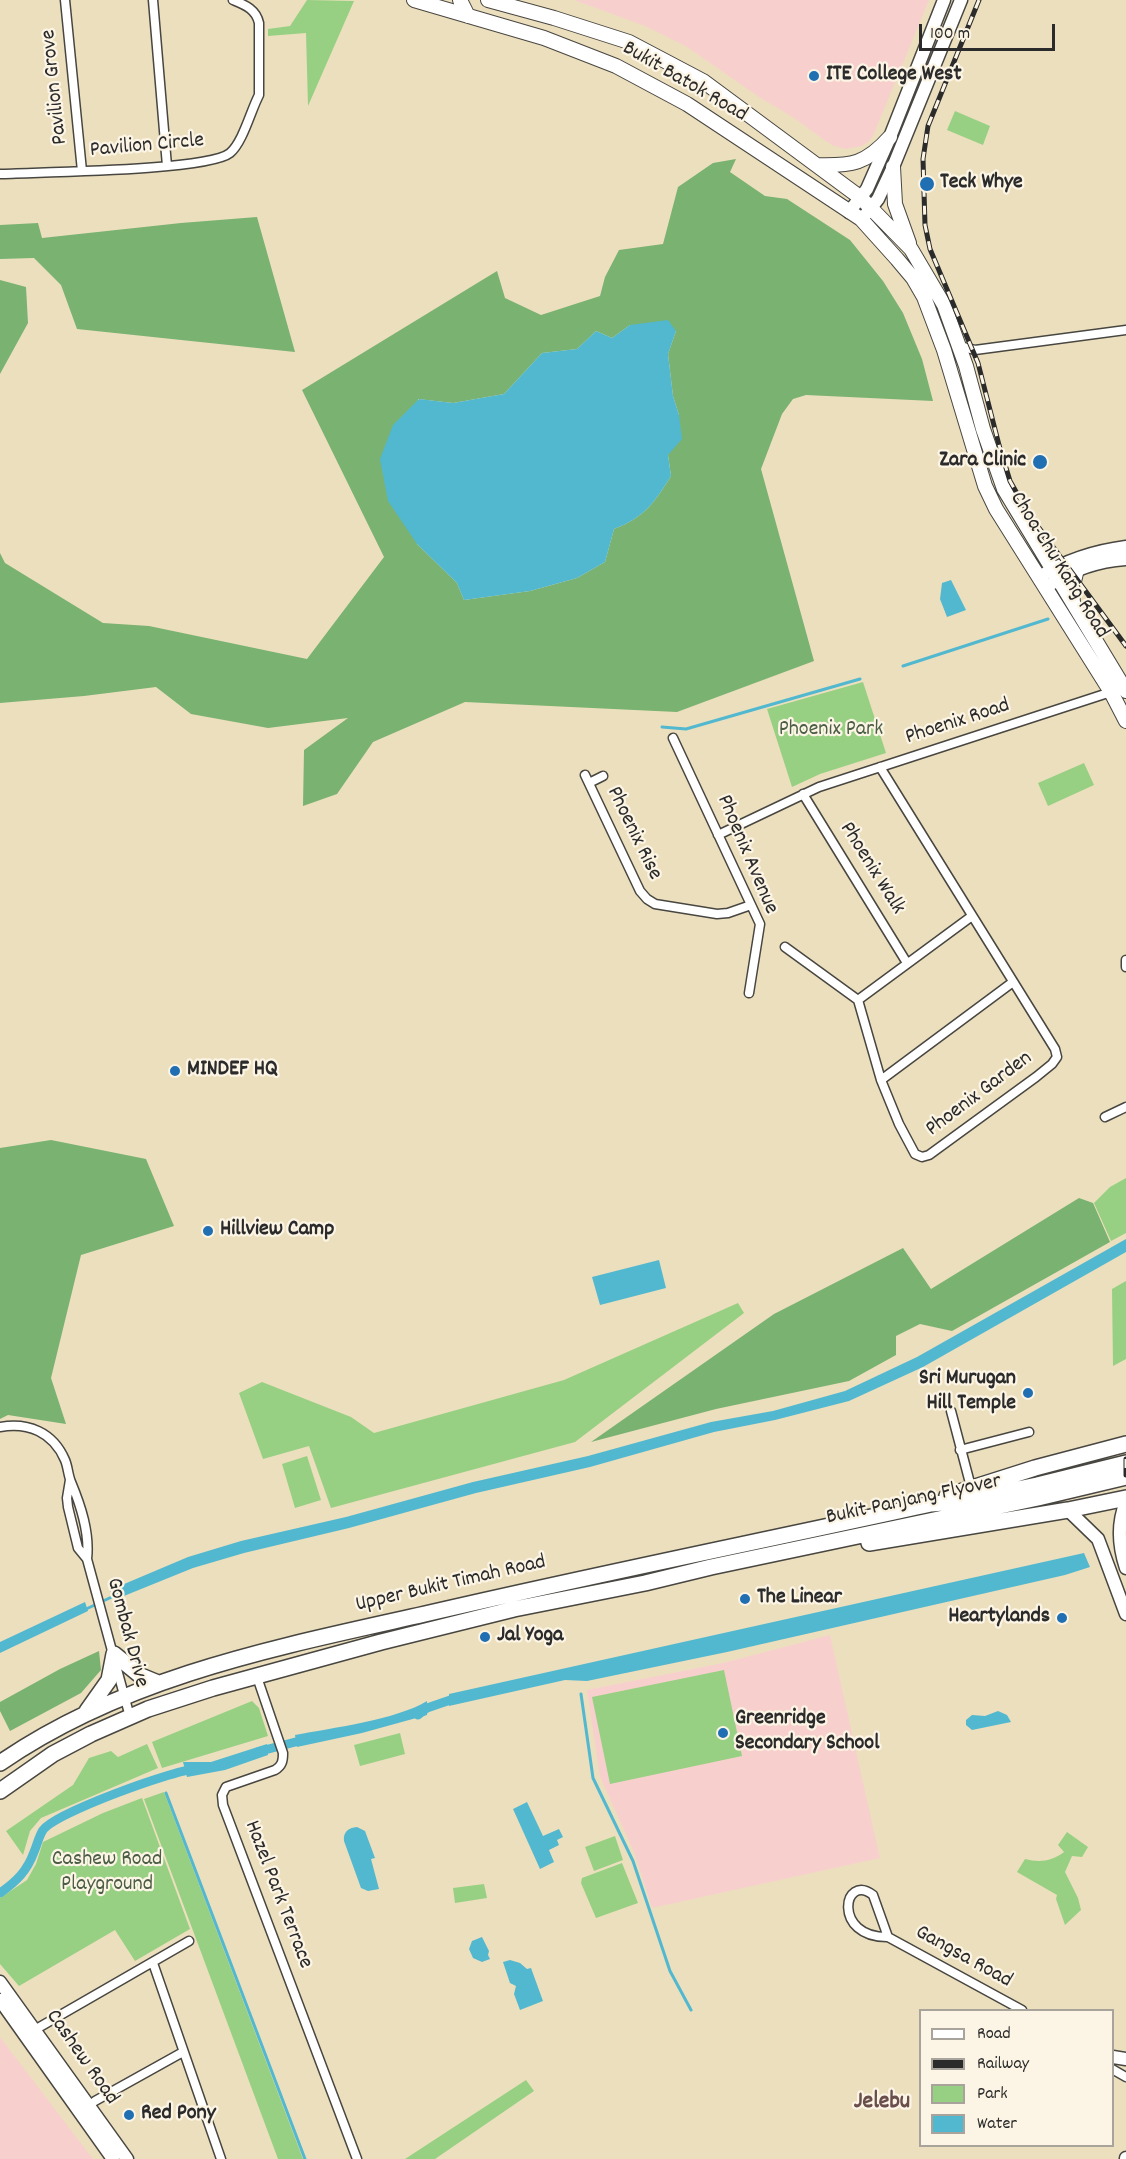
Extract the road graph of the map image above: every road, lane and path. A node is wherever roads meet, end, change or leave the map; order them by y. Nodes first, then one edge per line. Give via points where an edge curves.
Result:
1 (65, 0) edge
2 (153, 0) edge
3 (233, 0) edge
4 (414, 0) edge
5 (460, 0) edge
6 (488, 0) edge
7 (944, 0) edge
8 (961, 0) edge
9 (468, 16) junction
10 (890, 137) junction
11 (817, 165) junction
12 (167, 166) junction
13 (893, 167) junction
14 (82, 171) junction
15 (0, 174) edge
16 (864, 208) junction
17 (849, 212) joint
18 (911, 249) junction
19 (1126, 330) edge
20 (958, 346) junction
21 (975, 350) junction
22 (966, 366) junction
23 (1126, 547) edge
24 (1126, 559) edge
25 (1077, 569) junction
26 (1056, 574) junction
27 (1042, 582) junction
28 (1073, 605) junction
29 (1126, 691) edge
30 (1111, 692) junction
31 (1126, 721) edge
32 (673, 738) dead end
33 (880, 767) junction
34 (603, 776) dead end
35 (803, 794) junction
36 (718, 835) junction
37 (751, 905) junction
38 (972, 916) junction
39 (785, 946) dead end
40 (1126, 960) edge
41 (907, 963) junction
42 (1126, 967) edge
43 (1013, 982) junction
44 (749, 993) dead end
45 (858, 1000) junction
46 (881, 1080) junction
47 (1126, 1107) edge
48 (1105, 1117) dead end
49 (951, 1411) dead end
50 (0, 1427) edge
51 (1029, 1432) dead end
52 (1126, 1444) edge
53 (960, 1450) junction
54 (1126, 1463) edge
55 (1126, 1477) edge
56 (971, 1487) junction
57 (1038, 1491) junction
58 (1126, 1498) edge
59 (1126, 1502) edge
60 (931, 1504) junction
61 (1068, 1510) junction
62 (711, 1567) junction
63 (1126, 1568) edge
64 (1125, 1605) edge
65 (114, 1654) junction
66 (257, 1677) junction
67 (158, 1683) junction
68 (124, 1695) junction
69 (86, 1713) junction
70 (130, 1717) junction
71 (0, 1763) edge
72 (2, 1788) edge
73 (888, 1937) junction
74 (189, 1941) dead end
75 (153, 1963) junction
76 (0, 1982) edge
77 (0, 2000) edge
78 (1020, 2009) edge
79 (30, 2033) junction
80 (183, 2052) junction
81 (84, 2110) junction
82 (113, 2159) edge
83 (127, 2159) edge
84 (221, 2159) edge
85 (357, 2159) edge

1 - 14 street, Pavilion Grove
2 - 12 street
3 - 12 street, Pavilion Circle via 252,10 259,23 259,95 230,153
4 - 9 main road, Bukit Batok Road
5 - 9 main road
6 - 11 main road, Bukit Batok Road via 629,42 667,60 703,81
7 - 10 main road
8 - 13 main road
9 - 17 main road, Bukit Batok Road via 544,38 626,70 687,104
10 - 11 main road via 876,153 859,163
10 - 16 main road via 867,189
11 - 16 main road, Bukit Batok Road
12 - 14 street, Pavilion Circle
13 - 16 main road via 878,199
13 - 18 main road via 895,204
14 - 15 street, Pavilion Circle
16 - 17 main road, Choa Chu Kang Road
16 - 18 main road, Choa Chu Kang Road
16 - 27 main road, Choa Chu Kang Road via 924,297 985,486
18 - 20 main road, Choa Chu Kang Road via 944,305
19 - 21 street
20 - 21 street
20 - 22 main road, Choa Chu Kang Road
21 - 22 street
22 - 26 main road, Choa Chu Kang Road via 1004,489
23 - 26 main road via 1085,556
24 - 25 main road
25 - 26 main road
25 - 28 main road
26 - 27 main road
26 - 28 main road, Choa Chu Kang Road
27 - 30 main road, Choa Chu Kang Road
28 - 29 main road, Choa Chu Kang Road
30 - 31 main road, Choa Chu Kang Road
30 - 33 street, Phoenix Road
32 - 36 street, Phoenix Avenue
33 - 35 street, Phoenix Road
33 - 38 street, Phoenix Garden
34 - 37 street, Phoenix Rise via 587,779 646,899 659,905 720,914
35 - 36 street, Phoenix Road
35 - 41 street, Phoenix Walk
36 - 37 street, Phoenix Avenue
37 - 44 street, Phoenix Avenue via 760,924
38 - 41 street
38 - 43 street, Phoenix Garden
39 - 45 street
40 - 42 street
41 - 45 street
43 - 46 street
43 - 46 street, Phoenix Garden via 1055,1049 1052,1064 1036,1077 922,1157 915,1154 899,1124
45 - 46 street, Phoenix Garden
47 - 48 street
49 - 53 street
50 - 65 street, Gombak Drive via 22,1425 42,1432 60,1449 70,1480 68,1507 78,1548 87,1559
51 - 53 street
52 - 56 highway
53 - 56 street
54 - 57 highway, Bukit Panjang Flyover
55 - 57 highway, Bukit Panjang Flyover
56 - 60 highway
57 - 60 highway, Bukit Panjang Flyover
57 - 62 highway, Bukit Panjang Flyover
58 - 61 highway
59 - 63 main road via 1120,1521
60 - 67 highway, Upper Bukit Timah Road via 396,1620
61 - 62 highway via 733,1570
61 - 64 main road via 1098,1539
62 - 66 highway, Upper Bukit Timah Road via 514,1609
65 - 67 highway via 141,1676
65 - 68 street, Gombak Drive
65 - 69 highway via 109,1680
66 - 70 highway, Upper Bukit Timah Road
66 - 85 street, Hazel Park Terrace via 283,1760 275,1770 226,1787 223,1805
67 - 68 highway, Upper Bukit Timah Road
68 - 69 highway, Upper Bukit Timah Road
68 - 70 street, Gombak Drive
69 - 71 highway, Upper Bukit Timah Road
70 - 72 highway, Upper Bukit Timah Road via 53,1755
73 - 73 street, Gangsa Road via 876,1937 852,1922 847,1912 852,1896 865,1892 873,1895
73 - 78 street, Gangsa Road
74 - 75 street
75 - 79 street
75 - 80 street
76 - 79 main road, Cashew Road
77 - 79 main road, Cashew Road
79 - 81 main road, Cashew Road
80 - 81 street
80 - 84 street
81 - 82 main road, Cashew Road
81 - 83 main road, Cashew Road

